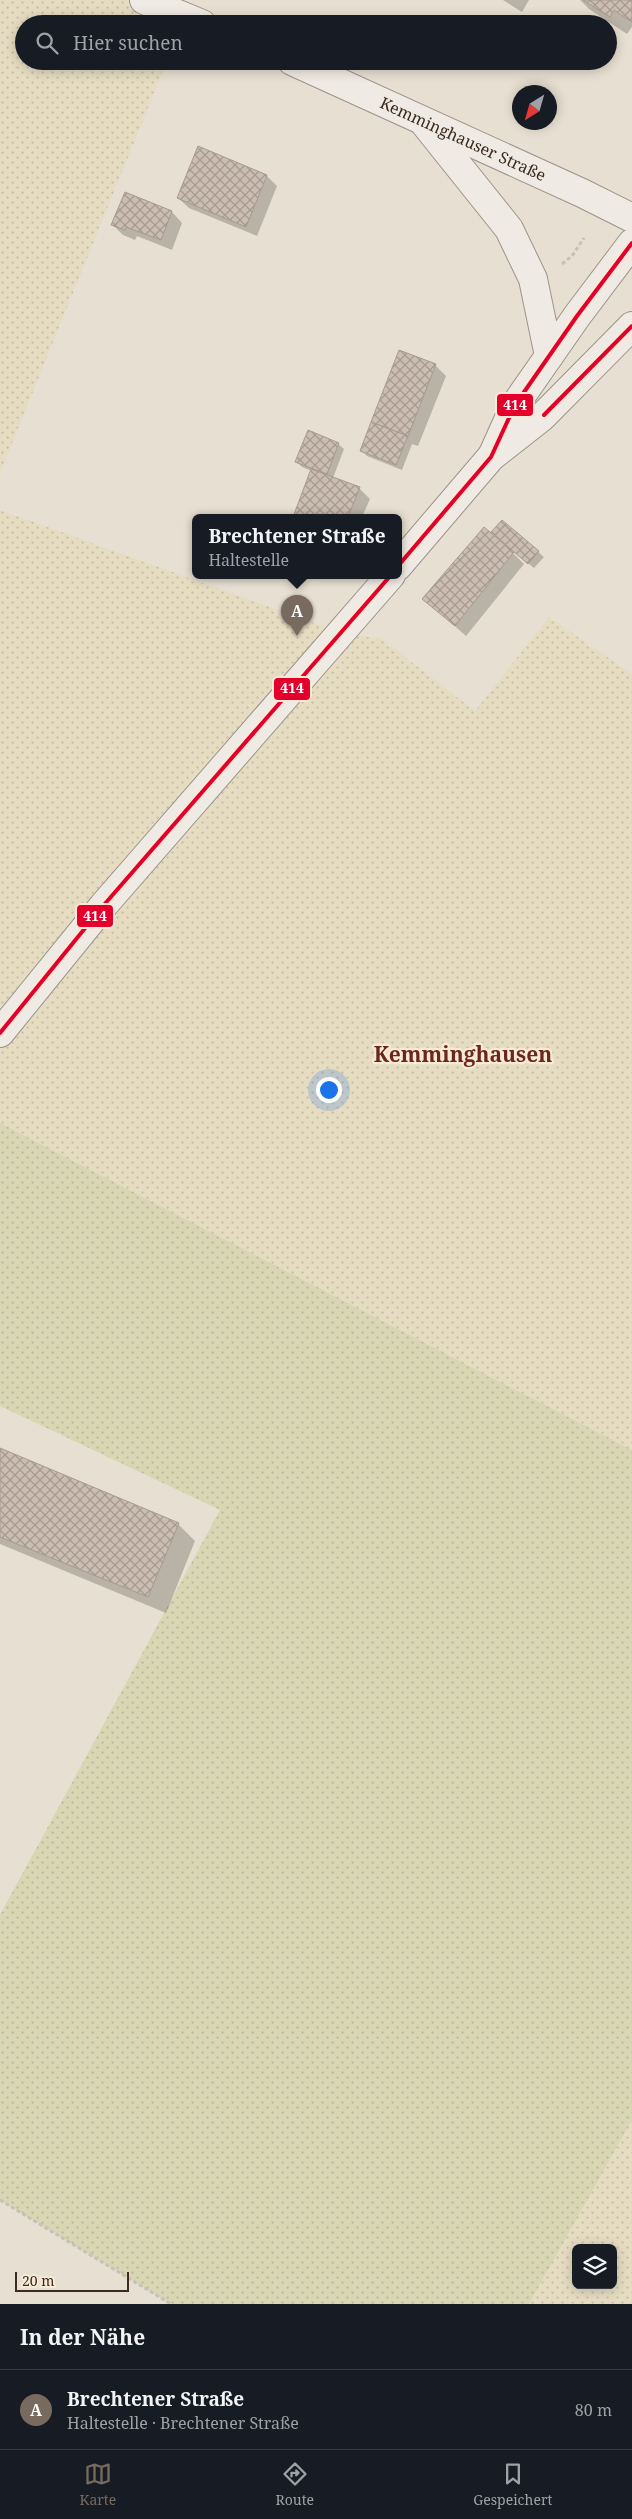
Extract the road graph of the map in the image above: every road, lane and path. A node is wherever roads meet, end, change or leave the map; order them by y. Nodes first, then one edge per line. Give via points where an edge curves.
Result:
1 (144, 0) edge
2 (180, 15) edge
3 (312, 70) edge
4 (423, 121) junction
5 (632, 218) edge
6 (584, 238) dead end
7 (632, 243) edge
8 (560, 266) dead end
9 (632, 326) edge
10 (548, 356) junction
11 (491, 457) junction
12 (402, 561) edge
13 (388, 579) edge
14 (0, 1034) edge
15 (0, 2200) edge
16 (171, 2304) edge

1 - 2 street
3 - 4 street, Kemminghauser Straße
4 - 5 street, Kemminghauser Straße
4 - 10 street via 509,229 532,279
6 - 8 path via 572,256
7 - 10 street
9 - 11 street via 542,417
10 - 11 street via 515,405
11 - 12 street
13 - 14 street via 103,906
15 - 16 path

